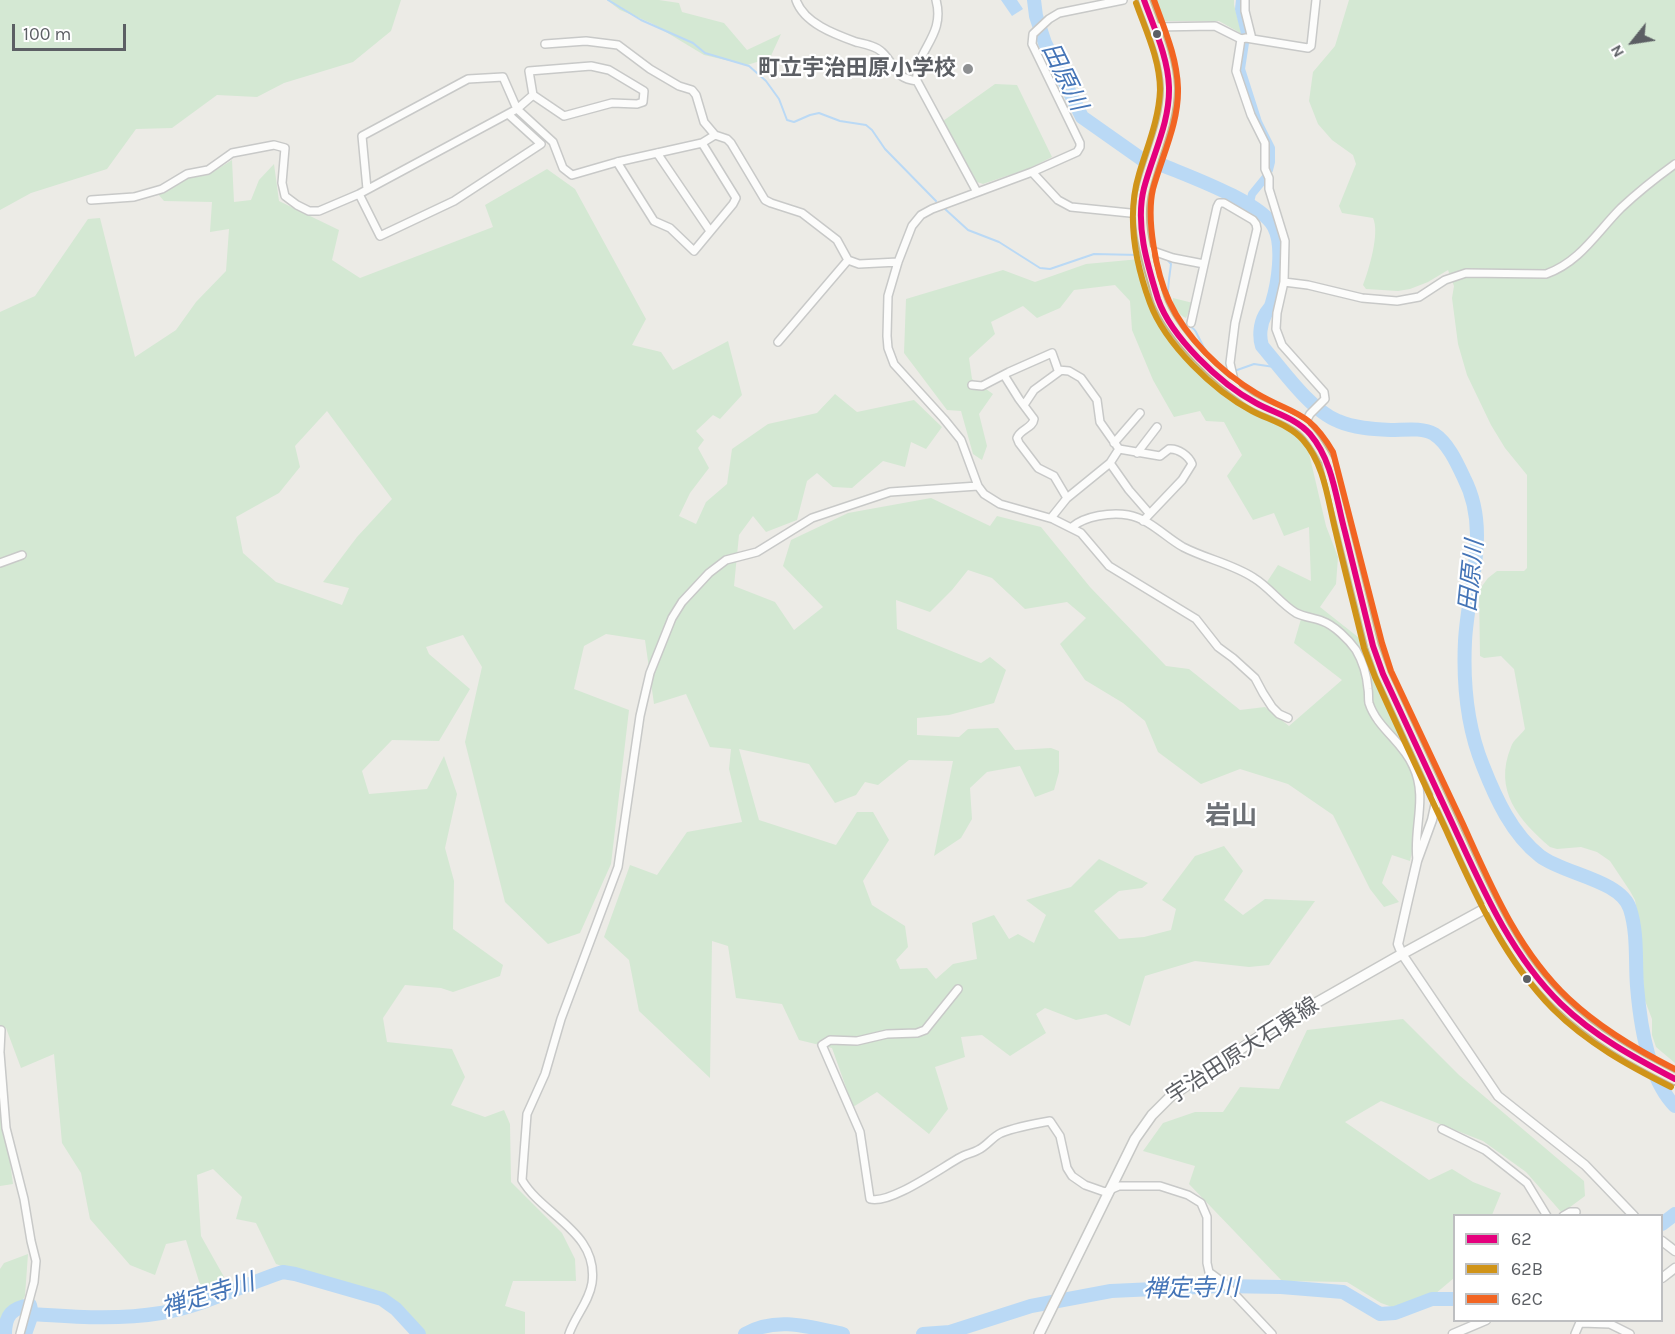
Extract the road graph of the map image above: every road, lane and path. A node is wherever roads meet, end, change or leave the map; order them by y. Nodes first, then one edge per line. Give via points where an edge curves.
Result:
1 (796, 0) edge
2 (936, 0) edge
3 (1123, 0) edge
4 (1144, 0) edge
5 (1245, 0) edge
6 (1316, 0) edge
7 (1154, 27) junction
8 (1241, 39) junction
9 (1252, 39) junction
10 (545, 44) dead end
11 (918, 81) junction
12 (533, 95) junction
13 (517, 109) junction
14 (508, 114) junction
15 (715, 135) junction
16 (702, 143) junction
17 (657, 153) junction
18 (617, 162) junction
19 (1675, 164) edge
20 (1032, 172) junction
21 (367, 189) junction
22 (977, 192) junction
23 (359, 194) junction
24 (91, 200) dead end
25 (1140, 214) junction
26 (710, 231) junction
27 (1146, 251) junction
28 (848, 260) junction
29 (898, 262) junction
30 (1204, 264) junction
31 (1284, 282) junction
32 (1191, 323) dead end
33 (778, 342) dead end
34 (1060, 371) junction
35 (1004, 375) junction
36 (1235, 384) junction
37 (972, 385) dead end
38 (1024, 405) junction
39 (1140, 413) dead end
40 (1157, 427) dead end
41 (1303, 427) junction
42 (1116, 446) junction
43 (1137, 453) junction
44 (1110, 463) junction
45 (978, 486) junction
46 (1067, 498) junction
47 (1149, 513) junction
48 (1051, 518) junction
49 (1143, 521) junction
50 (1072, 526) junction
51 (22, 555) dead end
52 (0, 563) edge
53 (1288, 718) dead end
54 (1438, 793) junction
55 (1417, 861) junction
56 (1490, 906) junction
57 (1402, 954) junction
58 (958, 989) dead end
59 (1, 1030) edge
60 (0, 1052) edge
61 (1675, 1079) edge
62 (1442, 1129) dead end
63 (1111, 1189) junction
64 (1546, 1214) edge
65 (1633, 1214) edge
66 (1663, 1242) edge
67 (1675, 1251) edge
68 (1675, 1268) edge
69 (1663, 1277) edge
70 (1481, 1322) edge
71 (1581, 1322) edge
72 (20, 1334) edge
73 (569, 1334) edge
74 (1039, 1334) edge
75 (1272, 1334) edge
76 (1453, 1334) edge
77 (1575, 1334) edge
78 (1630, 1334) edge

1 - 11 street via 809,19 876,48 899,75
2 - 11 street via 937,29 918,66
3 - 20 street via 1059,13 1032,37 1080,145 1077,152
4 - 7 highway
5 - 9 street
6 - 9 street via 1308,48
7 - 8 street via 1215,26
7 - 25 highway via 1167,72 1168,99
8 - 9 street
8 - 31 street via 1236,71 1265,143 1269,189 1285,241
10 - 15 street via 586,41 618,45 650,69 692,90 704,122
11 - 22 street
12 - 12 street via 564,116 612,103 637,104 645,97 644,91 609,70 591,66 529,70
12 - 13 street
13 - 14 street
13 - 18 street via 553,142 563,168 572,175
13 - 21 street via 503,77 468,79 362,136
14 - 21 street
14 - 23 street via 541,144 454,201 380,236
15 - 16 street
15 - 28 street via 731,143 765,200 802,213 837,240
16 - 17 street
16 - 26 street via 736,198
17 - 18 street
17 - 26 street
18 - 26 street via 654,221 670,228 694,251
19 - 31 street via 1621,208 1575,258 1546,274 1466,273 1445,279 1419,297 1397,301
20 - 22 street
20 - 25 street via 1058,200 1071,207
21 - 23 street
22 - 29 street via 917,219
23 - 24 street via 319,211 297,205 285,196 282,183 285,148 274,145 232,153 208,170 187,174 162,189 134,197
25 - 27 highway
27 - 30 street
27 - 36 highway via 1161,305 1173,326 1210,371
28 - 29 street via 859,264
28 - 33 street
29 - 45 street via 888,296 888,348 894,364 961,440
30 - 32 street
30 - 36 street via 1219,203 1253,220 1257,229 1235,322 1231,368
31 - 41 street via 1277,313 1277,337 1325,399
34 - 35 street via 1052,353
34 - 38 street via 1034,390
34 - 42 street via 1077,375 1097,400 1100,422
35 - 37 street via 982,387
35 - 38 street
36 - 41 highway via 1248,399
38 - 46 street via 1035,422 1019,434 1019,443 1038,468 1054,476
39 - 42 street
40 - 43 street
41 - 54 highway via 1327,461 1373,646
42 - 43 street
42 - 44 street
43 - 47 street via 1160,456 1173,449 1192,464 1182,480
44 - 46 street
44 - 47 street
45 - 48 street via 1000,504
45 - 73 street via 890,492 812,519 757,552 727,560 709,573 672,618 650,673 640,716 618,867 561,1019 545,1074 527,1114 522,1180 536,1199 575,1232 588,1255 592,1283
46 - 48 street
47 - 49 street
48 - 50 street
49 - 50 street via 1113,514
49 - 55 street via 1182,547 1254,578 1297,613 1325,622 1338,631 1356,649 1365,669 1373,711 1414,766 1420,787
50 - 53 street via 1109,566 1196,619 1218,647 1255,678 1272,707
51 - 52 street
54 - 55 street
54 - 56 highway
55 - 57 street via 1398,944
56 - 57 main road, 宇治田原大石東線
56 - 61 highway via 1519,953 1551,993 1584,1023 1636,1060
57 - 63 main road, 宇治田原大石東線 via 1272,1028 1171,1096 1135,1139
57 - 65 street via 1498,1096 1585,1165
58 - 63 street via 925,1029 917,1033 857,1041 830,1040 822,1045 860,1132 870,1199 885,1198 931,1176 979,1150 998,1134 1050,1120 1060,1136 1072,1176 1105,1192
59 - 60 street
60 - 72 street via 6,1128 36,1261
62 - 64 street via 1485,1150 1527,1183
63 - 74 main road, 宇治田原大石東線
63 - 75 street via 1160,1186 1201,1203 1207,1217 1209,1272
66 - 67 street
68 - 69 street
70 - 76 street
71 - 77 street
71 - 78 street via 1610,1324

